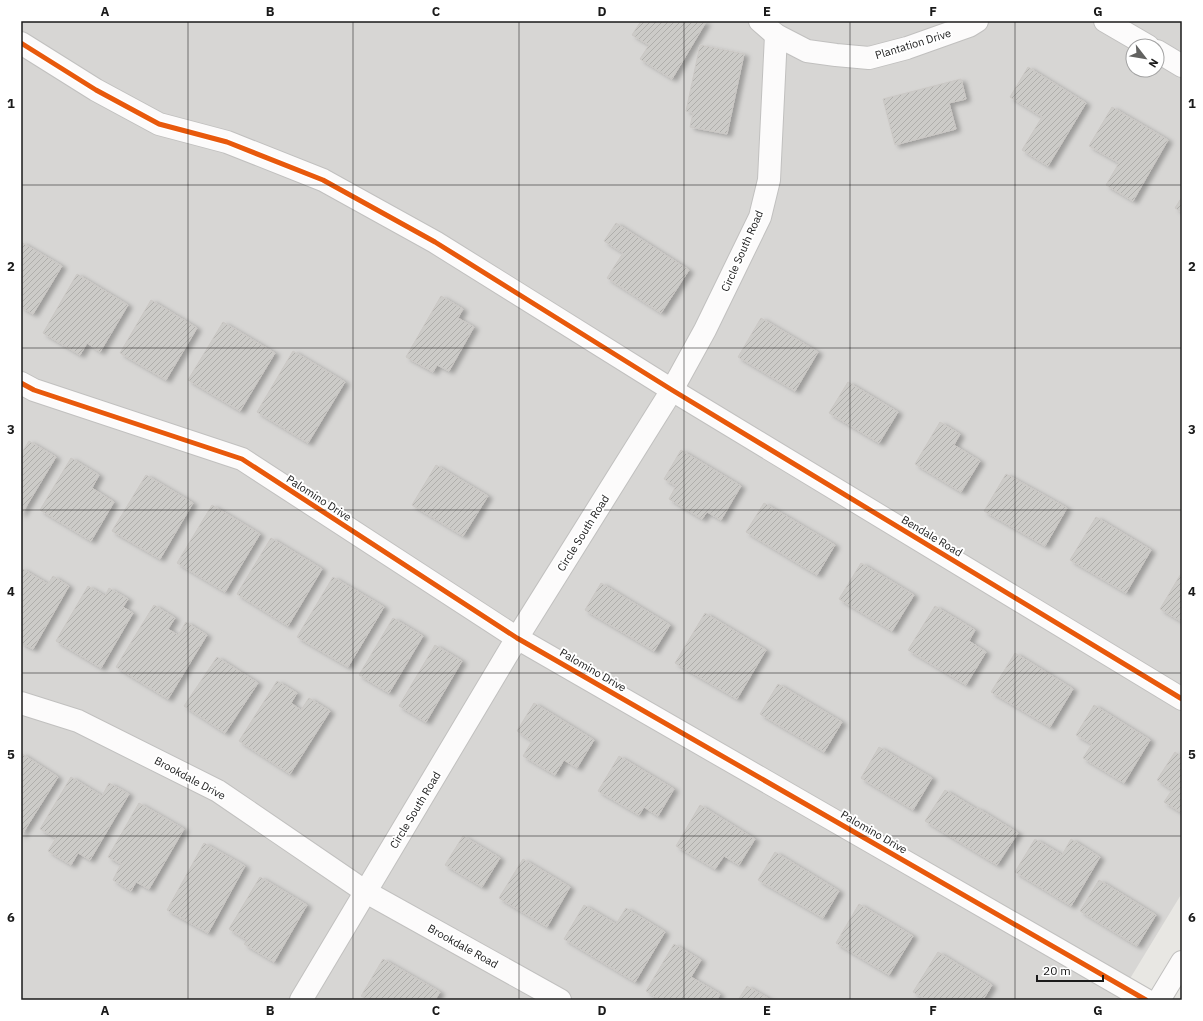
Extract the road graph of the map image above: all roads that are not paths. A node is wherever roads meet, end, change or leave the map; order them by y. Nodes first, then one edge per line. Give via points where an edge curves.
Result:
1 (760, 21) edge
2 (977, 21) edge
3 (1105, 21) edge
4 (776, 36) junction
5 (1134, 38) edge
6 (21, 43) edge
7 (1165, 56) edge
8 (1182, 66) edge
9 (21, 383) edge
10 (672, 390) junction
11 (517, 638) junction
12 (1182, 699) edge
13 (21, 703) edge
14 (366, 892) junction
15 (1182, 962) edge
16 (301, 1000) edge
17 (560, 1000) edge
18 (1146, 1000) edge
19 (1159, 1000) edge

1 - 4 street, Plantation Drive
2 - 4 street, Plantation Drive via 908,48 868,58 807,51
3 - 5 street
4 - 10 street, Circle South Road via 769,180 760,217 705,330
6 - 10 street, Bendale Road via 96,90 159,124 227,142 323,180 435,242
7 - 8 street
9 - 11 street, Palomino Drive via 34,390 242,459
10 - 11 street, Circle South Road
10 - 12 street, Bendale Road
11 - 14 street, Circle South Road
11 - 18 street, Palomino Drive
13 - 14 street, Brookdale Drive via 78,721 218,791
14 - 16 street, Circle South Road
14 - 17 street, Brookdale Road
15 - 19 street

